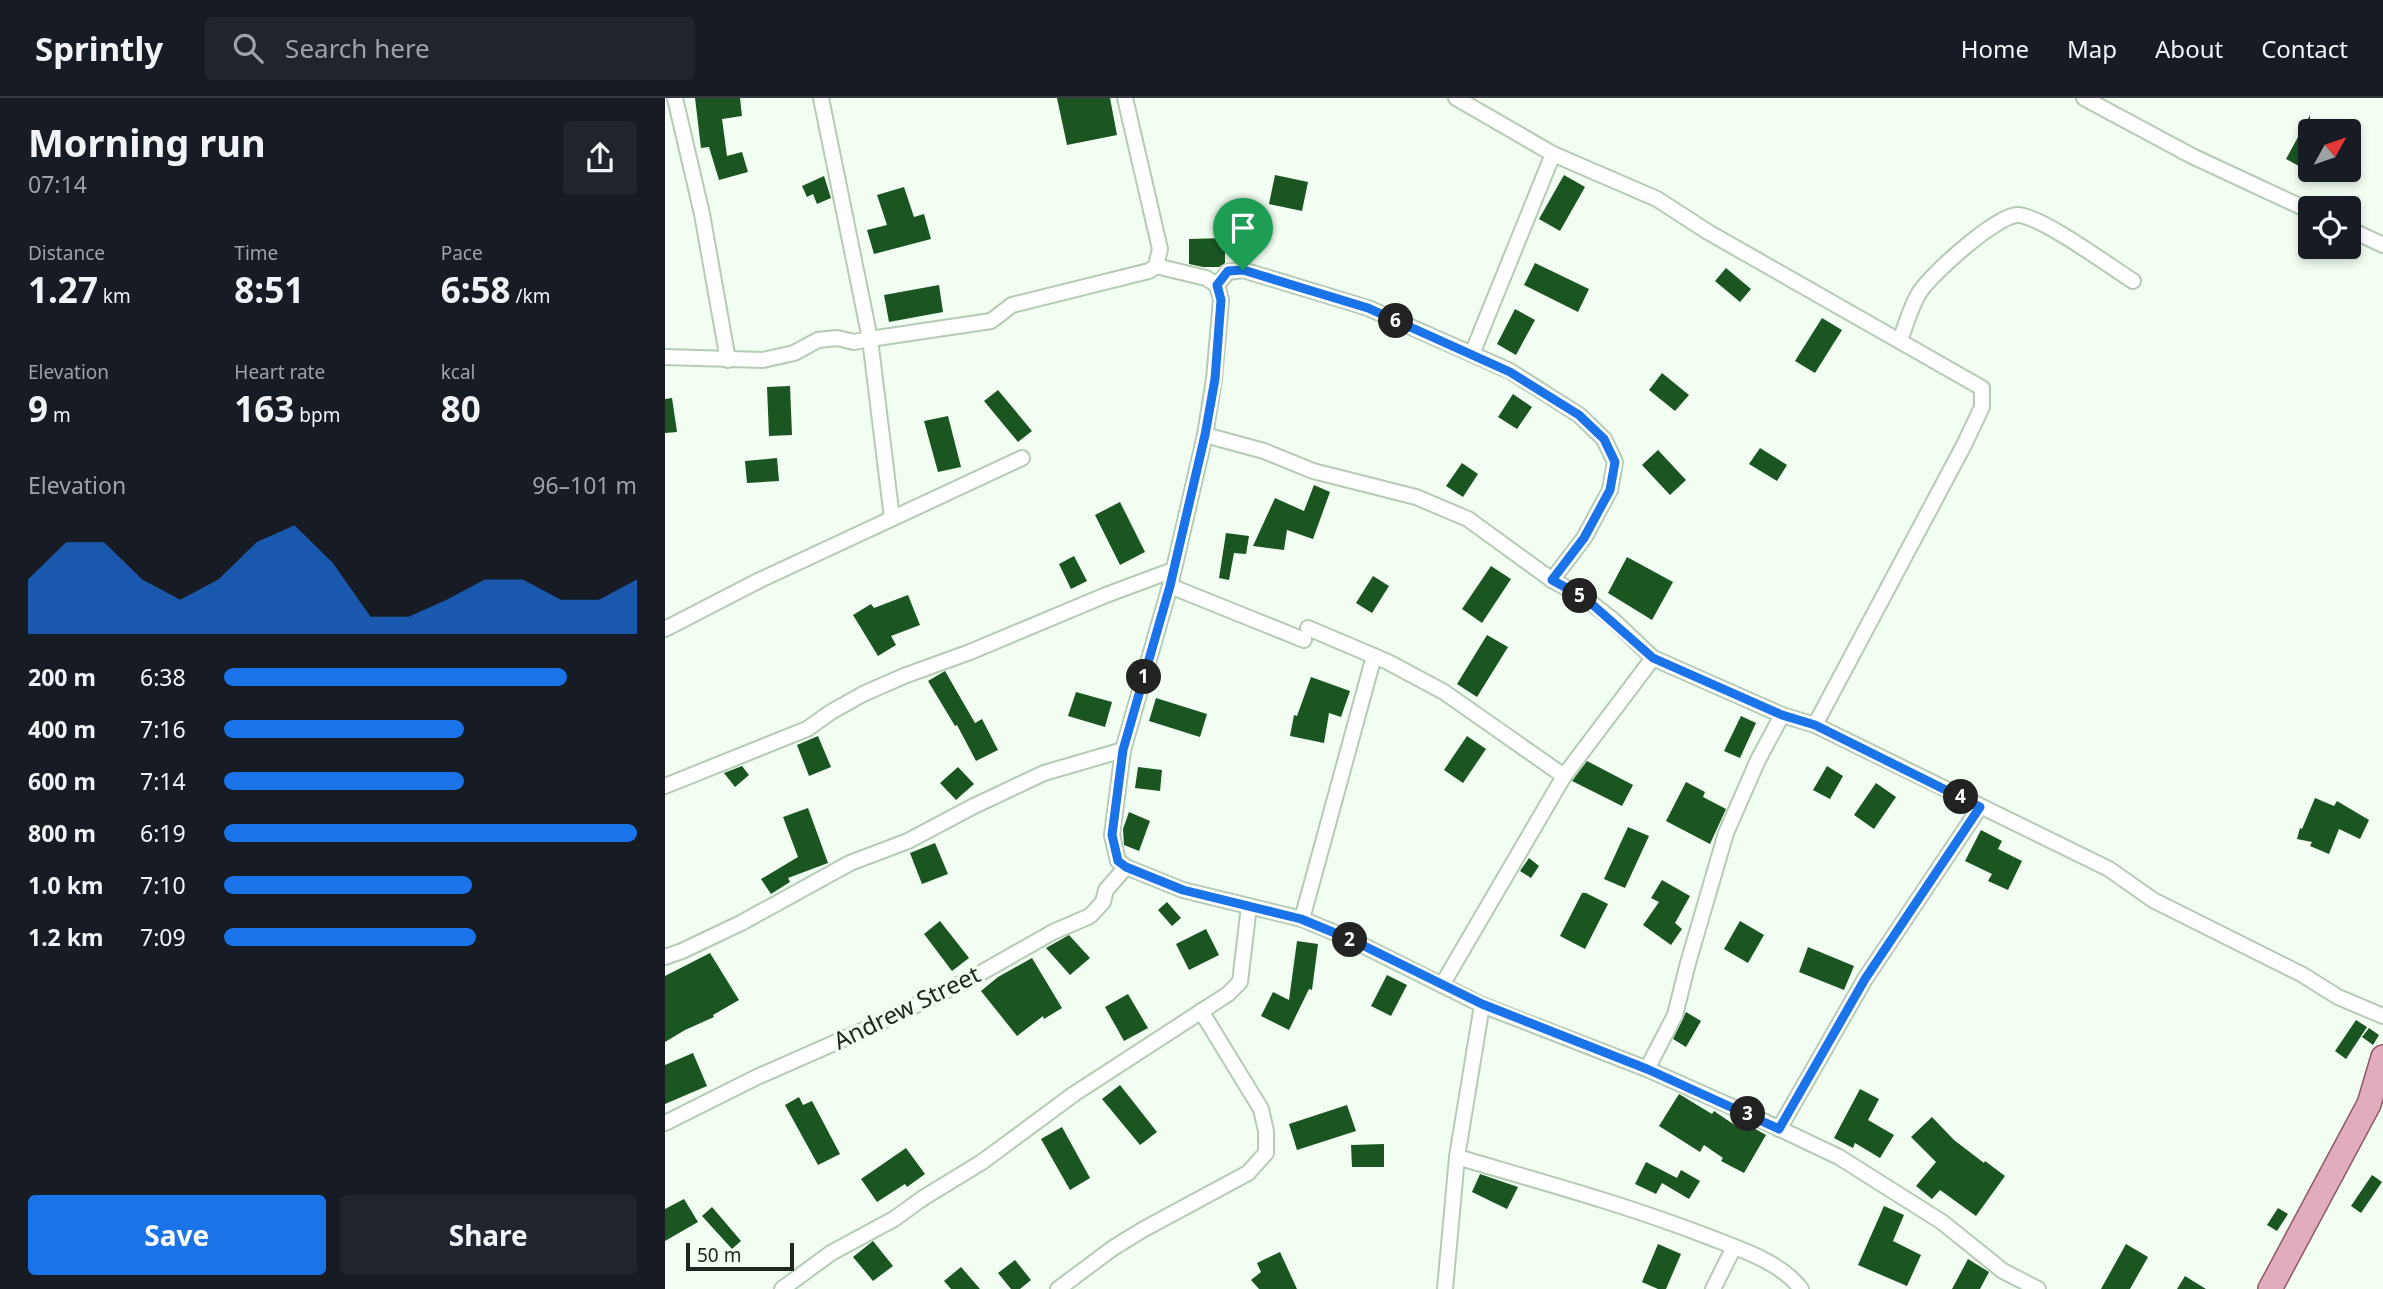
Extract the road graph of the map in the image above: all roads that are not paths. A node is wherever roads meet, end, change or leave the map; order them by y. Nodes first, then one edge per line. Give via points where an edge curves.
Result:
1 (675, 98) edge
2 (821, 98) edge
3 (1125, 98) edge
4 (1457, 98) edge
5 (2084, 98) edge
6 (1553, 154) junction
7 (2298, 205) edge
8 (2361, 235) edge
9 (2383, 246) edge
10 (1156, 266) junction
11 (2133, 281) dead end
12 (1217, 285) junction
13 (870, 339) junction
14 (1900, 340) junction
15 (1472, 354) junction
16 (665, 357) edge
17 (729, 360) junction
18 (1205, 435) junction
19 (1021, 458) dead end
20 (892, 518) junction
21 (1173, 570) junction
22 (1552, 580) junction
23 (1170, 586) junction
24 (665, 629) edge
25 (1374, 656) junction
26 (1653, 658) junction
27 (1782, 715) junction
28 (1815, 725) junction
29 (1123, 750) junction
30 (1565, 776) junction
31 (665, 786) edge
32 (1980, 807) junction
33 (1126, 867) junction
34 (1249, 906) junction
35 (1301, 919) junction
36 (665, 957) edge
37 (1442, 985) junction
38 (1482, 1004) junction
39 (1201, 1012) junction
40 (2383, 1016) edge
41 (2383, 1057) edge
42 (1647, 1069) junction
43 (2376, 1109) edge
44 (665, 1122) edge
45 (1779, 1129) junction
46 (1457, 1157) junction
47 (1734, 1247) junction
48 (782, 1289) edge
49 (1058, 1289) edge
50 (1445, 1289) edge
51 (1713, 1289) edge
52 (1801, 1289) edge
53 (2038, 1289) edge
54 (2270, 1289) edge

1 - 17 street
2 - 13 street
3 - 10 street via 1160,249
4 - 6 street
5 - 7 street
6 - 14 street via 1657,199
6 - 15 street
8 - 9 street
10 - 12 street
10 - 13 street via 1012,305 991,321
11 - 14 street via 2038,221 2017,215 1998,222 1954,256 1918,293
12 - 15 street via 1228,271 1243,270 1368,308
12 - 18 street via 1221,300 1215,379
13 - 17 street via 818,340 783,356
13 - 20 street
14 - 28 street via 1982,388 1982,407
15 - 22 street via 1579,415 1604,439 1615,462 1610,490 1584,538
16 - 17 street
18 - 21 street
18 - 22 street via 1313,471 1416,497 1468,519
19 - 20 street
20 - 24 street
21 - 23 street
21 - 31 street via 904,676 863,694 807,729
22 - 26 street via 1585,598
23 - 25 street
23 - 29 street
25 - 30 street via 1444,692
25 - 35 street
26 - 27 street
26 - 30 street
27 - 28 street
27 - 42 street via 1726,833 1675,1015
28 - 32 street
29 - 33 street via 1112,835 1118,861
29 - 36 street via 1044,773 908,841 850,863 741,923
30 - 37 street
32 - 40 street via 2109,869 2153,900
32 - 45 street via 1865,979
33 - 34 street via 1183,890
33 - 44 street, Andrew Street via 1090,916 972,978
34 - 35 street
34 - 39 street via 1240,982
35 - 37 street
37 - 38 street
38 - 42 street
38 - 46 street
39 - 48 street via 1074,1094 982,1162 831,1253
39 - 49 street via 1261,1109 1266,1153 1248,1172 1113,1248
41 - 43 main road
42 - 45 street
43 - 54 main road
45 - 53 street via 1839,1157 1943,1223 2003,1271
46 - 47 street via 1654,1215
46 - 50 street
47 - 51 street
47 - 52 street via 1776,1267

